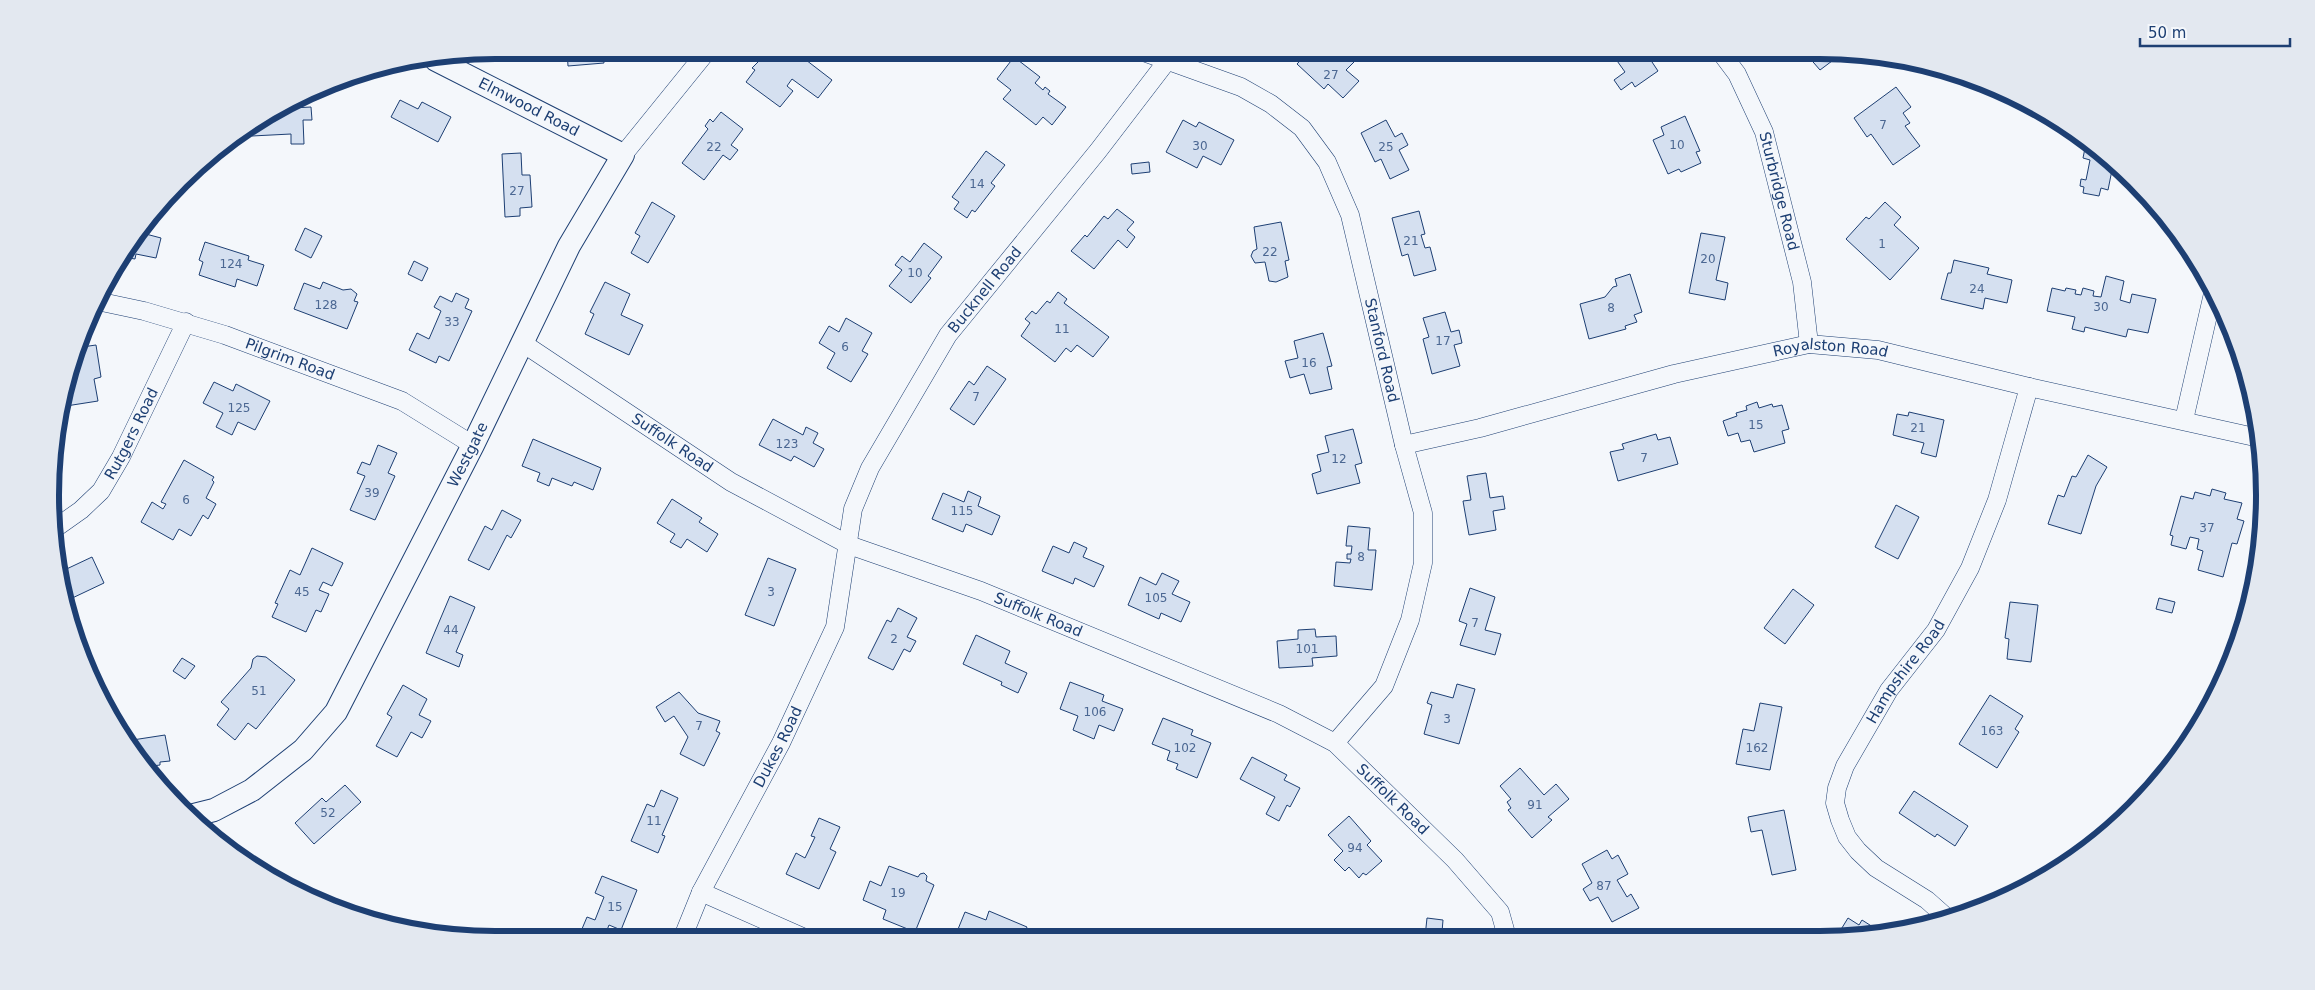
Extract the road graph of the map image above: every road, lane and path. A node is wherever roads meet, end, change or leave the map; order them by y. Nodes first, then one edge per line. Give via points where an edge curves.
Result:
1 (701, 59) edge
2 (1162, 59) edge
3 (1726, 59) edge
4 (1167, 61) junction
5 (440, 62) edge
6 (623, 155) junction
7 (2211, 302) edge
8 (104, 303) edge
9 (186, 322) junction
10 (522, 342) junction
11 (1809, 344) junction
12 (2029, 387) junction
13 (2184, 420) junction
14 (2253, 436) edge
15 (473, 445) junction
16 (1404, 445) junction
17 (60, 525) edge
18 (849, 545) junction
19 (1335, 744) junction
20 (198, 814) edge
21 (701, 892) junction
22 (1942, 913) edge
23 (686, 931) edge
24 (790, 931) edge
25 (1505, 931) edge

1 - 6 street, Westgate
2 - 4 street, Stanford Road
3 - 11 street, Sturbridge Road via 1737,74 1764,132 1802,282
4 - 16 street, Stanford Road via 1241,87 1271,104 1302,128 1327,162 1350,215
4 - 18 street, Bucknell Road via 948,335 870,468 853,509
5 - 6 street, Elmwood Road
6 - 10 street, Westgate via 569,246
7 - 13 street
8 - 9 street, Pilgrim Road
9 - 15 street, Pilgrim Road via 402,401
9 - 17 street, Rutgers Road via 121,457 100,491 82,510
10 - 15 street, Westgate
10 - 18 street, Suffolk Road via 731,482
11 - 12 street, Royalston Road via 1878,350
11 - 16 street, Royalston Road via 1674,374 1480,428
12 - 13 street, Royalston Road
12 - 22 street, Hampshire Road via 1991,518 1963,582 1929,641 1889,690 1845,766 1837,788 1837,812 1843,829 1858,851 1876,868
13 - 14 street, Royalston Road
15 - 20 street, Westgate via 336,712 303,750 252,790 214,810
16 - 19 street, Stanford Road via 1423,513 1423,563 1410,620 1384,686
18 - 19 street, Suffolk Road via 981,591 1279,714
18 - 21 street, Dukes Road via 835,627 782,743
19 - 25 street, Suffolk Road via 1455,860 1500,912
21 - 23 street, Dukes Road
21 - 24 street

